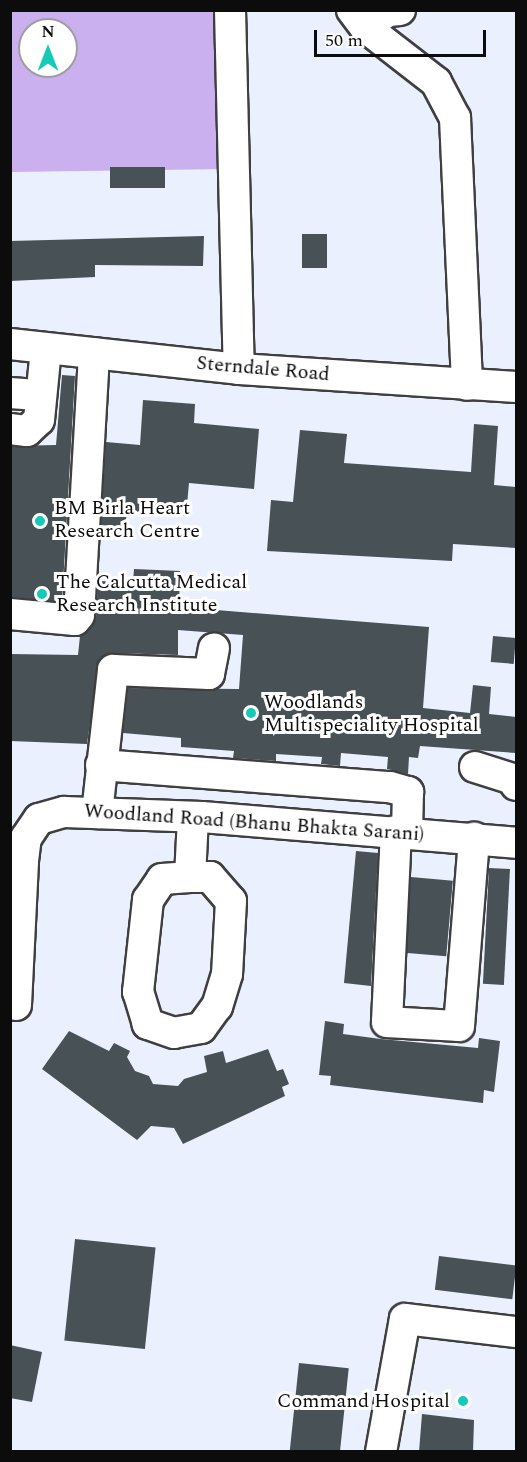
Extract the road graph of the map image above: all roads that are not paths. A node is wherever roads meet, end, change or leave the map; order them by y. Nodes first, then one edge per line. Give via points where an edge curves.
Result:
1 (230, 10) edge
2 (400, 10) edge
3 (358, 19) edge
4 (10, 344) edge
5 (46, 348) junction
6 (94, 353) junction
7 (240, 369) junction
8 (467, 385) junction
9 (516, 387) edge
10 (10, 393) edge
11 (41, 395) junction
12 (10, 429) edge
13 (10, 614) edge
14 (213, 648) dead end
15 (101, 765) junction
16 (475, 767) dead end
17 (516, 785) edge
18 (97, 813) junction
19 (193, 817) junction
20 (402, 832) junction
21 (516, 837) edge
22 (474, 838) junction
23 (190, 877) junction
24 (15, 995) edge
25 (516, 1332) edge
26 (381, 1452) edge

1 - 7 street
2 - 3 street
3 - 8 street via 436,82 455,118
4 - 5 street, Sterndale Road
5 - 6 street, Sterndale Road
5 - 11 street
6 - 7 street, Sterndale Road
6 - 13 street via 79,615 75,620
7 - 8 street, Sterndale Road
8 - 9 street, Sterndale Road
10 - 11 street
11 - 12 street via 36,427
14 - 15 street via 209,674 113,670
15 - 18 street
15 - 20 street via 390,787 408,792
16 - 17 street via 516,780
18 - 19 street, Woodland Road (Bhanu Bhakta Sarani)
18 - 24 street, Woodland Road (Bhanu Bhakta Sarani) via 64,812 39,819 26,838
19 - 20 street, Woodland Road (Bhanu Bhakta Sarani)
19 - 23 street
20 - 22 street, Woodland Road (Bhanu Bhakta Sarani)
20 - 22 street via 387,1022 459,1026
21 - 22 street, Woodland Road (Bhanu Bhakta Sarani)
23 - 23 street via 210,877 231,901 227,974 217,1006 201,1028 174,1033 148,1024 138,992 148,900 162,879
25 - 26 street via 405,1319

